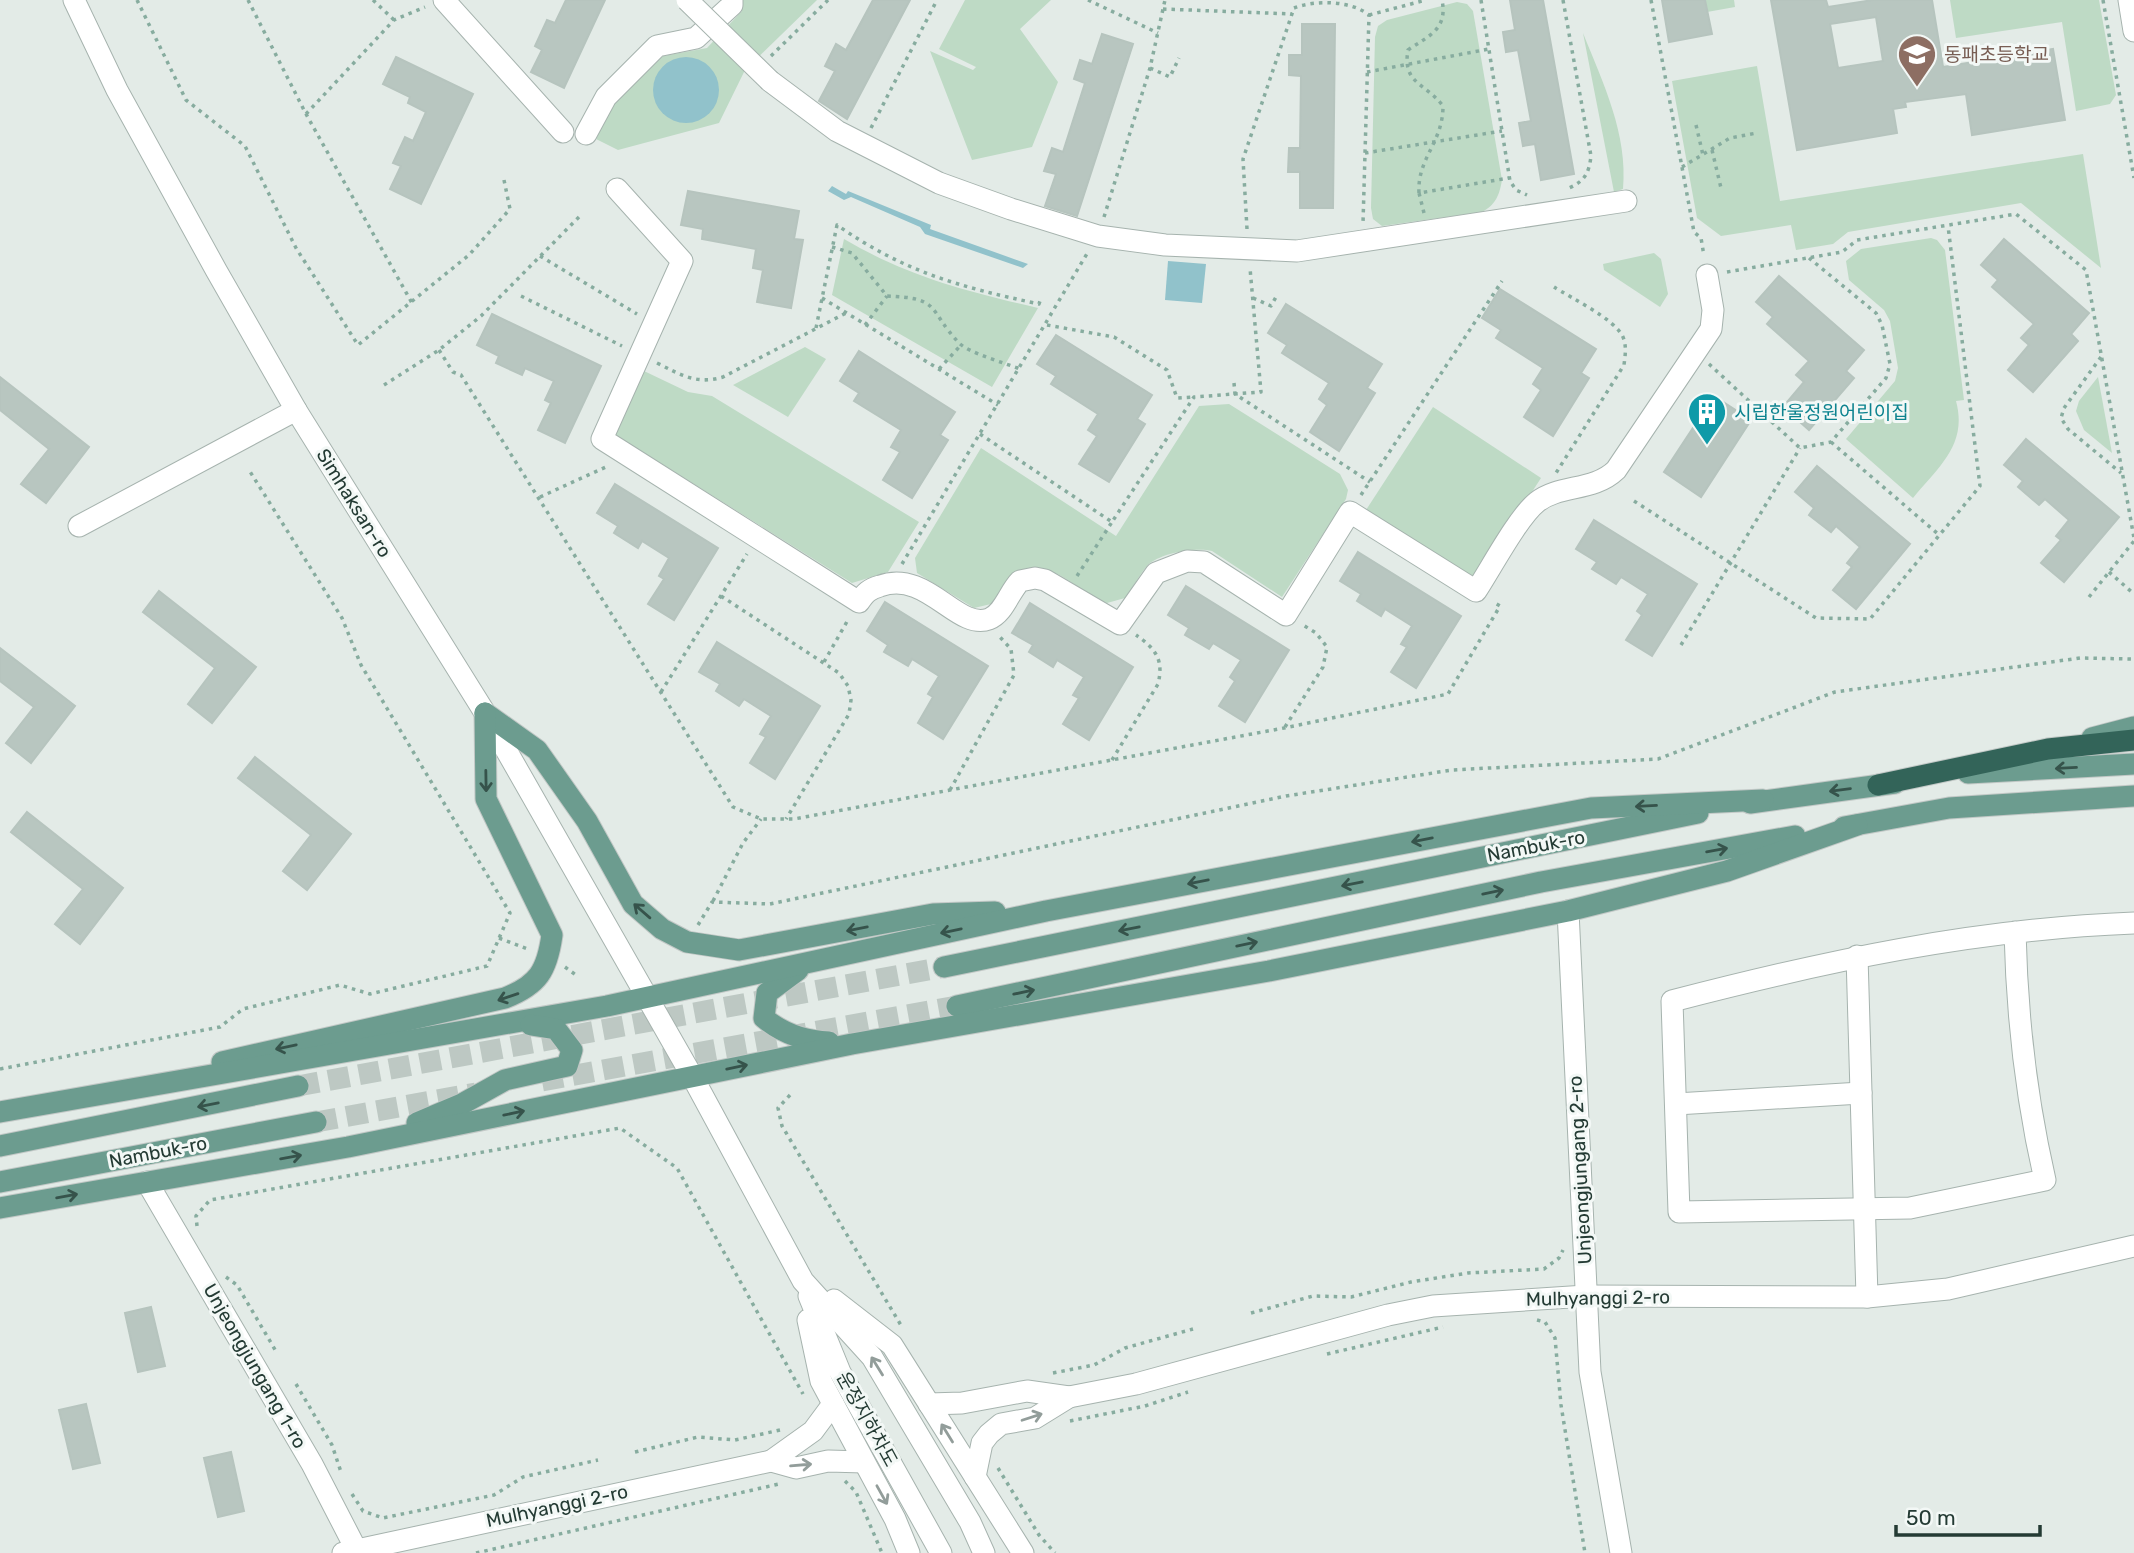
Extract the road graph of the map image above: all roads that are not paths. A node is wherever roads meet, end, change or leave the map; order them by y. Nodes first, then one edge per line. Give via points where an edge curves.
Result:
1 (74, 0) edge
2 (687, 0) edge
3 (732, 0) edge
4 (2129, 0) edge
5 (437, 3) edge
6 (2134, 32) edge
7 (563, 132) dead end
8 (586, 134) dead end
9 (617, 189) dead end
10 (1626, 201) dead end
11 (1707, 275) road end
12 (296, 410) junction
13 (79, 526) dead end
14 (485, 713) junction
15 (2134, 726) edge
16 (2134, 740) edge
17 (2048, 749) junction
18 (2134, 764) edge
19 (1878, 785) junction
20 (2134, 796) edge
21 (1763, 800) junction
22 (1857, 825) junction
23 (1046, 911) junction
24 (1568, 911) junction
25 (2134, 923) edge
26 (2015, 932) junction
27 (1857, 956) junction
28 (808, 963) junction
29 (944, 967) tunnel mouth
30 (647, 998) junction
31 (957, 1006) tunnel mouth
32 (515, 1022) junction
33 (852, 1044) junction
34 (692, 1076) junction
35 (299, 1086) tunnel mouth
36 (138, 1089) junction
37 (1860, 1093) junction
38 (1676, 1104) junction
39 (0, 1112) edge
40 (316, 1122) tunnel mouth
41 (373, 1142) junction
42 (0, 1146) edge
43 (0, 1182) edge
44 (147, 1182) junction
45 (0, 1208) edge
46 (1864, 1212) junction
47 (2134, 1246) edge
48 (801, 1277) junction
49 (1586, 1296) junction
50 (1867, 1297) junction
51 (1069, 1397) junction
52 (833, 1404) junction
53 (929, 1405) junction
54 (771, 1461) junction
55 (864, 1461) junction
56 (975, 1477) junction
57 (970, 1522) junction
58 (352, 1551) edge
59 (909, 1553) edge
60 (939, 1553) edge
61 (984, 1553) edge
62 (991, 1553) edge
63 (1023, 1553) edge
64 (1621, 1553) edge

1 - 12 street, Simhaksan-ro via 117,90
2 - 10 street, bridge via 769,81 836,131 939,183 1098,236 1165,245 1297,251
3 - 8 street via 696,38 657,46 606,97
4 - 6 street
5 - 7 street
9 - 11 street via 682,261 602,439 859,601 865,592 891,582 911,583 980,621 991,618 1014,587 1027,578 1045,580 1121,624 1156,573 1187,561 1204,562 1286,615 1350,512 1476,592 1538,501 1605,480 1616,470 1711,330
12 - 13 street
12 - 14 street, Simhaksan-ro
23 -> 14 main road via 933,914 739,950 687,942 633,904 587,821 537,750
14 - 30 street, Simhaksan-ro
14 -> 36 main road via 486,799 552,935 549,957 530,988 505,998 229,1059
15 - 17 main road
16 - 17 highway
17 - 19 highway
18 -> 19 main road, Nambuk-ro via 1976,772
19 -> 21 main road, Nambuk-ro
20 - 22 main road, Nambuk-ro via 1949,808
21 -> 23 main road via 1591,808
21 -> 29 main road, Nambuk-ro
22 - 24 main road via 1727,871
31 -> 22 main road, Nambuk-ro via 1541,882
23 -> 28 main road
24 - 33 main road via 1269,971
24 - 49 street, Unjeongjungang 2-ro
25 - 26 street
26 - 27 street
26 - 46 street via 2019,1037 2045,1180 1910,1208
27 - 37 street
27 - 38 street via 1672,1002
28 - 30 main road
28 - 33 main road via 767,993 764,1018 778,1030 810,1041
30 - 32 main road
30 - 34 street, Simhaksan-ro
32 - 36 main road
32 - 41 main road via 556,1029 572,1050 567,1066 505,1080
34 -> 33 main road
41 -> 34 main road
34 - 48 street, Simhaksan-ro
35 -> 42 main road, Nambuk-ro
36 - 39 main road
37 - 38 street
37 - 46 street
38 - 46 street via 1679,1212
40 - 43 main road, Nambuk-ro
44 -> 41 main road
45 -> 44 main road
44 - 58 street, Unjeongjungang 1-ro via 312,1464
46 - 50 street
47 - 50 street, Mulhyanggi 2-ro via 1948,1289
48 - 52 street via 821,1381
48 - 53 street via 892,1345
57 -> 48 street via 872,1357
48 - 60 street, 운정지하차도 via 840,1372
49 - 50 street, Mulhyanggi 2-ro
49 - 51 street, Mulhyanggi 2-ro via 1433,1306 1136,1384
49 - 64 street, Unjeongjungang 2-ro via 1590,1372
51 - 53 street via 1027,1391
56 -> 51 street via 982,1443 989,1434 1001,1424 1035,1418
52 - 54 street via 813,1431
52 - 55 street
56 -> 53 street
54 -> 55 street via 796,1468 828,1461
54 - 58 street, Mulhyanggi 2-ro
55 -> 59 street
56 - 63 street
57 - 61 street
57 - 62 street

